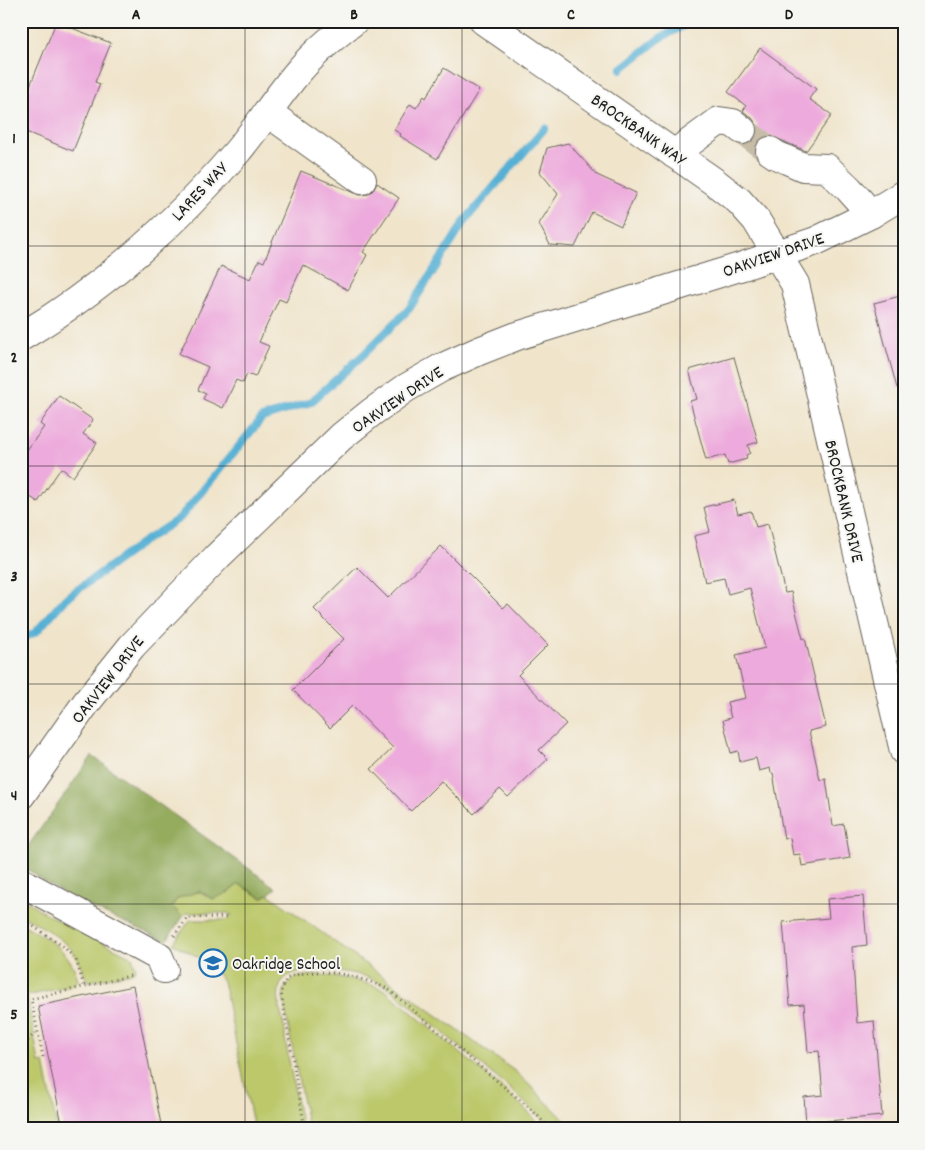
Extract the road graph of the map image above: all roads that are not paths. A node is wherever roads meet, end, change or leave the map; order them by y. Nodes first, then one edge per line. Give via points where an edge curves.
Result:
1 (354, 21) edge
2 (484, 21) edge
3 (267, 112) junction
4 (742, 130) tunnel mouth
5 (770, 151) tunnel mouth
6 (674, 154) junction
7 (362, 180) dead end
8 (904, 194) edge
9 (871, 214) junction
10 (777, 255) junction
11 (21, 336) edge
12 (904, 751) edge
13 (21, 795) edge
14 (21, 882) edge
15 (164, 969) dead end

1 - 3 street, LARES WAY via 300,70
2 - 6 street, BROCKBANK WAY
3 - 7 street
3 - 11 street, LARES WAY via 204,189 138,252 92,290
4 - 6 street via 733,123 719,121
5 - 9 street via 803,167 826,168
6 - 10 street, BROCKBANK WAY via 738,201 756,220
8 - 9 street, OAKVIEW DRIVE
9 - 10 street, OAKVIEW DRIVE via 816,241
10 - 12 street, BROCKBANK DRIVE via 795,284
10 - 13 street, OAKVIEW DRIVE via 479,350 406,388 379,407 341,437 157,618 108,675
14 - 15 street via 159,957

